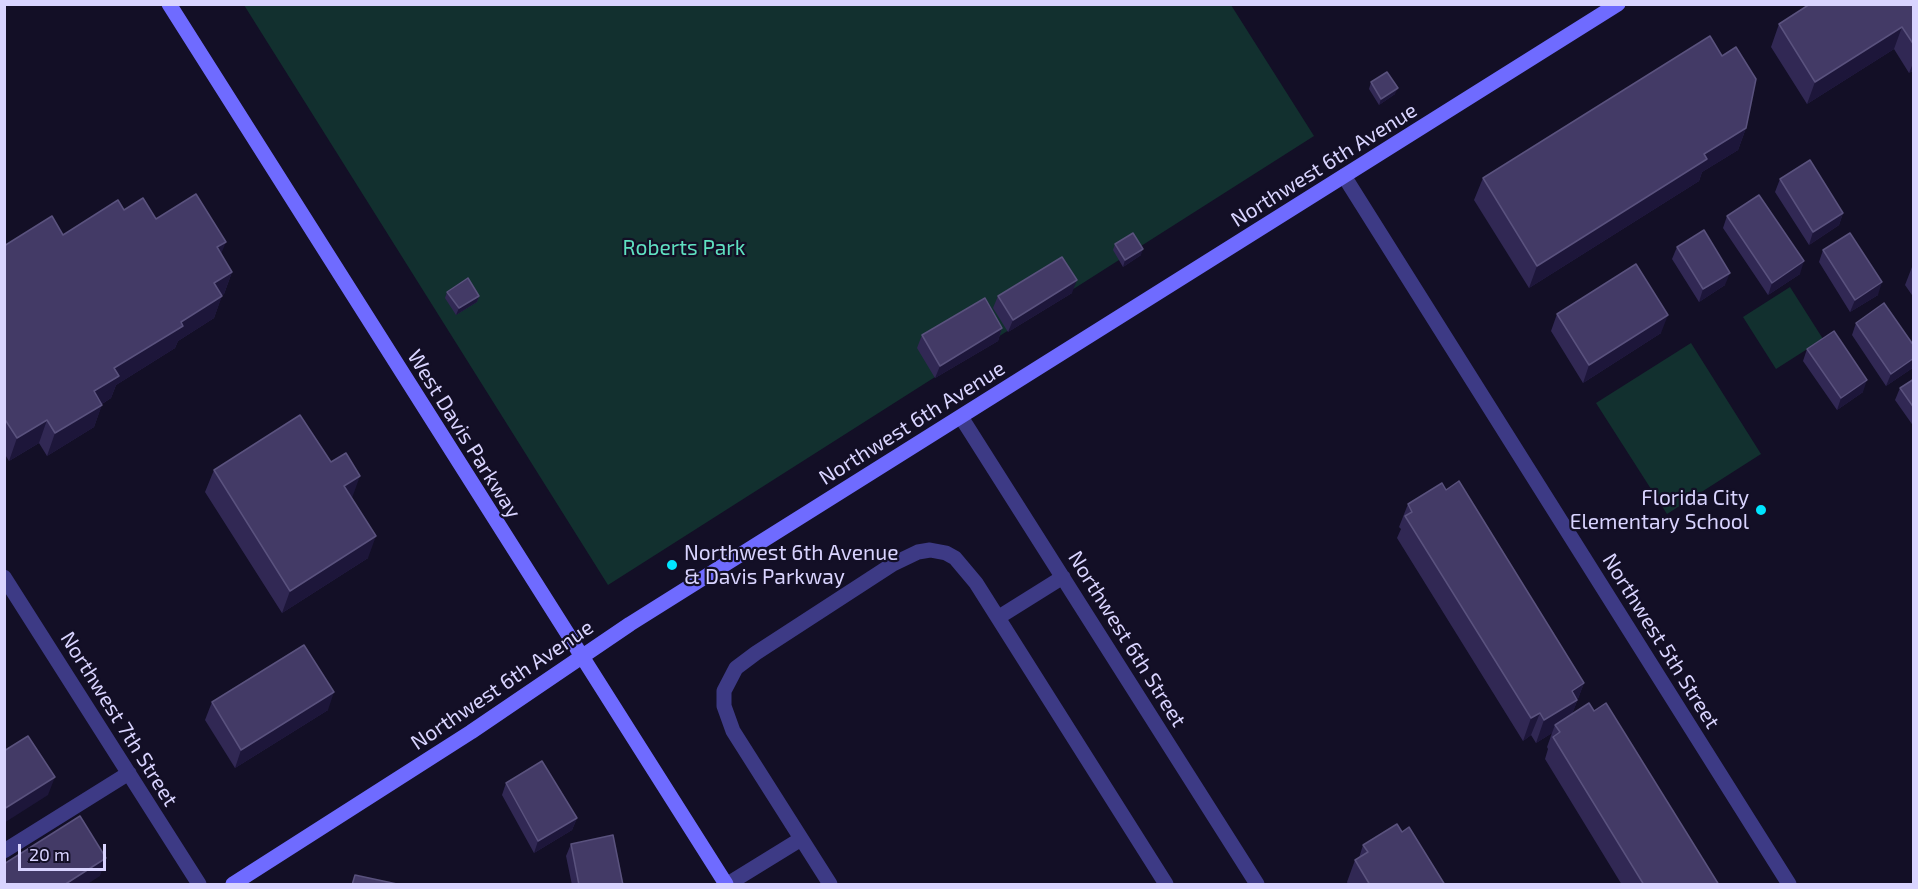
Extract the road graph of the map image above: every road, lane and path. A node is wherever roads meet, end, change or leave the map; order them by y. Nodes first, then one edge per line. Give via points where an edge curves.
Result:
1 (169, 4) edge
2 (1618, 4) edge
3 (1344, 176) junction
4 (961, 417) junction
5 (1063, 577) junction
6 (7, 585) edge
7 (999, 617) junction
8 (581, 657) junction
9 (129, 773) junction
10 (801, 839) junction
11 (4, 851) edge
12 (199, 885) edge
13 (233, 885) edge
14 (727, 885) edge
15 (830, 885) edge
16 (1166, 885) edge
17 (1257, 885) edge
18 (1789, 885) edge

1 - 8 street, West Davis Parkway
2 - 3 street, Northwest 6th Avenue
3 - 4 street, Northwest 6th Avenue
3 - 18 street, Northwest 5th Street
4 - 5 street, Northwest 6th Street
4 - 8 street, Northwest 6th Avenue
5 - 7 street
5 - 17 street, Northwest 6th Street
6 - 9 street, Northwest 7th Street
7 - 10 street via 965,568 946,553 918,552 893,564 736,668 724,691 727,718
7 - 16 street
8 - 13 street, Northwest 6th Avenue
8 - 14 street, West Davis Parkway
9 - 11 street
9 - 12 street, Northwest 7th Street
10 - 14 street
10 - 15 street

